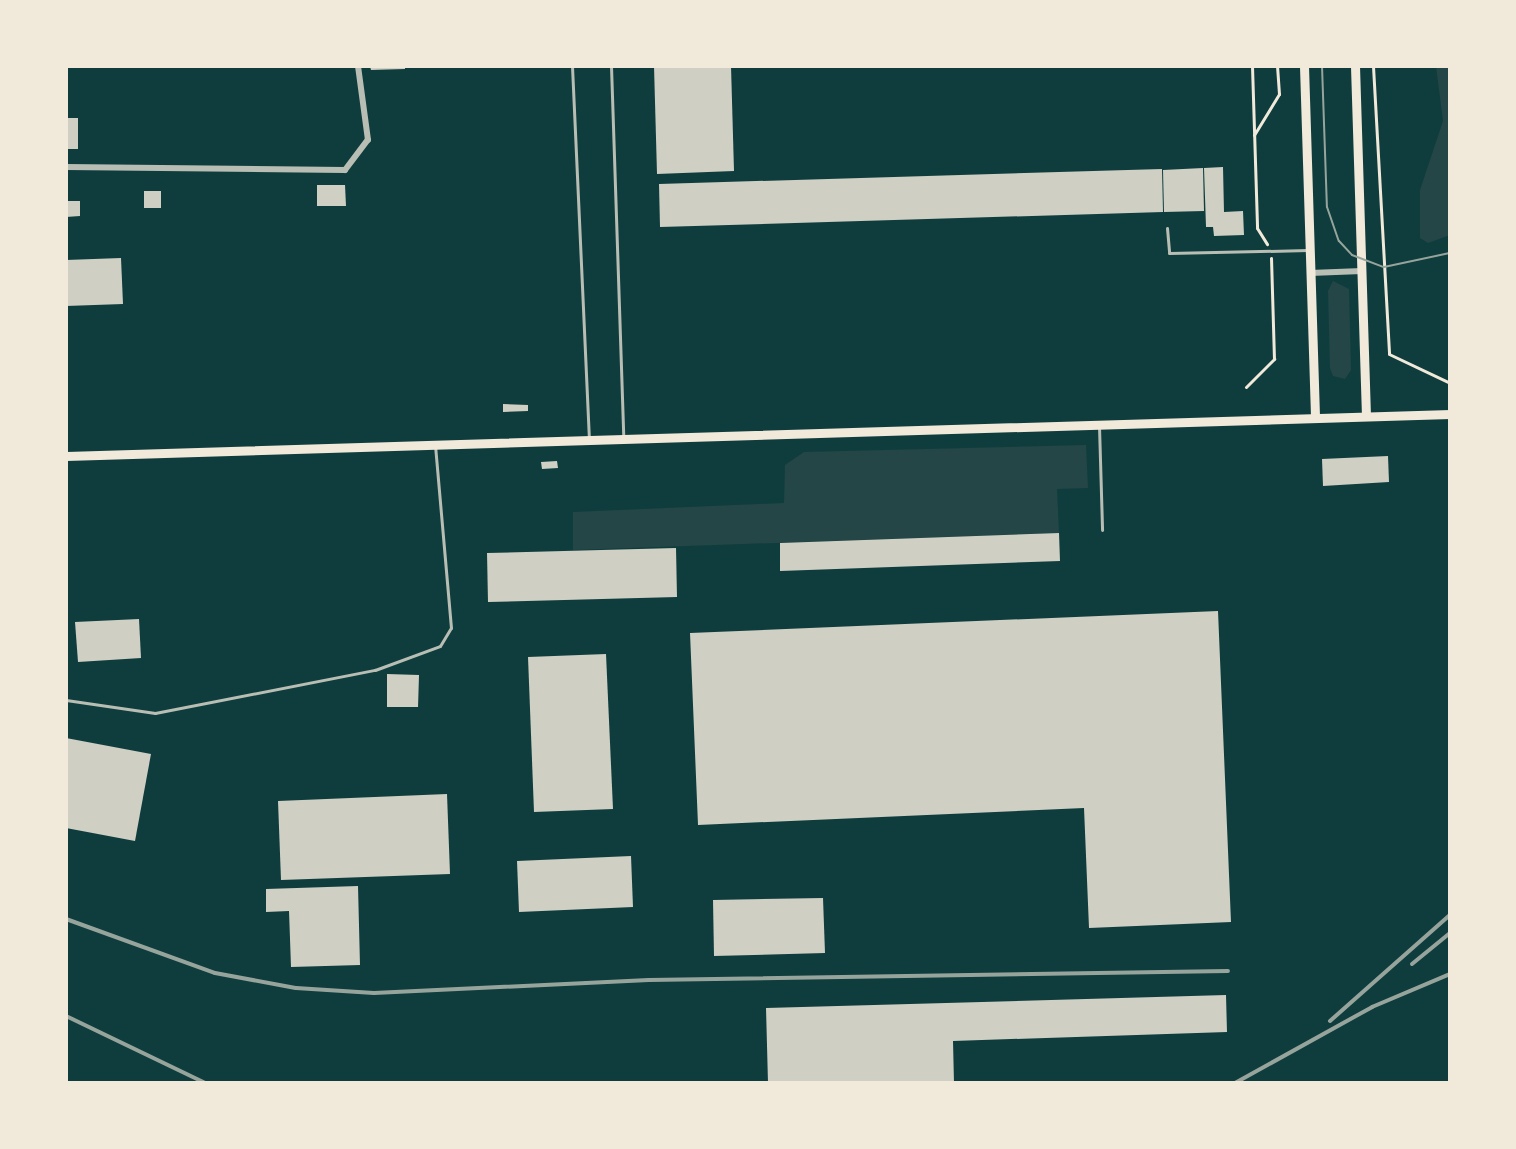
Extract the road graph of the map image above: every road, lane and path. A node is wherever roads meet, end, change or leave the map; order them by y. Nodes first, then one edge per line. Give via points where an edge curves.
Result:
1 (358, 66) edge
2 (572, 66) edge
3 (611, 66) edge
4 (1252, 66) edge
5 (1277, 66) edge
6 (1304, 66) edge
7 (1355, 66) edge
8 (1373, 66) edge
9 (1254, 135) junction
10 (66, 167) edge
11 (1167, 228) dead end
12 (1310, 250) junction
13 (1271, 251) junction
14 (1362, 271) junction
15 (1310, 273) junction
16 (1450, 383) edge
17 (1246, 387) dead end
18 (1450, 414) edge
19 (1366, 416) junction
20 (1315, 418) junction
21 (1099, 425) junction
22 (589, 441) junction
23 (623, 441) junction
24 (435, 446) junction
25 (66, 456) edge
26 (1102, 530) dead end
27 (66, 700) edge

1 - 10 street via 368,140 345,170
2 - 22 lane
3 - 23 lane
4 - 9 path
5 - 9 path via 1279,94
6 - 12 main road
7 - 14 main road
8 - 16 path via 1389,354
9 - 13 path via 1257,228
11 - 13 lane via 1169,253
12 - 13 lane
12 - 15 main road
13 - 17 path via 1274,359
14 - 15 street
14 - 19 main road
15 - 20 main road
18 - 19 main road
19 - 20 main road
20 - 21 main road
21 - 23 main road
21 - 26 lane
22 - 23 main road
22 - 24 main road
24 - 25 main road
24 - 27 lane via 451,628 440,646 375,670 155,713

